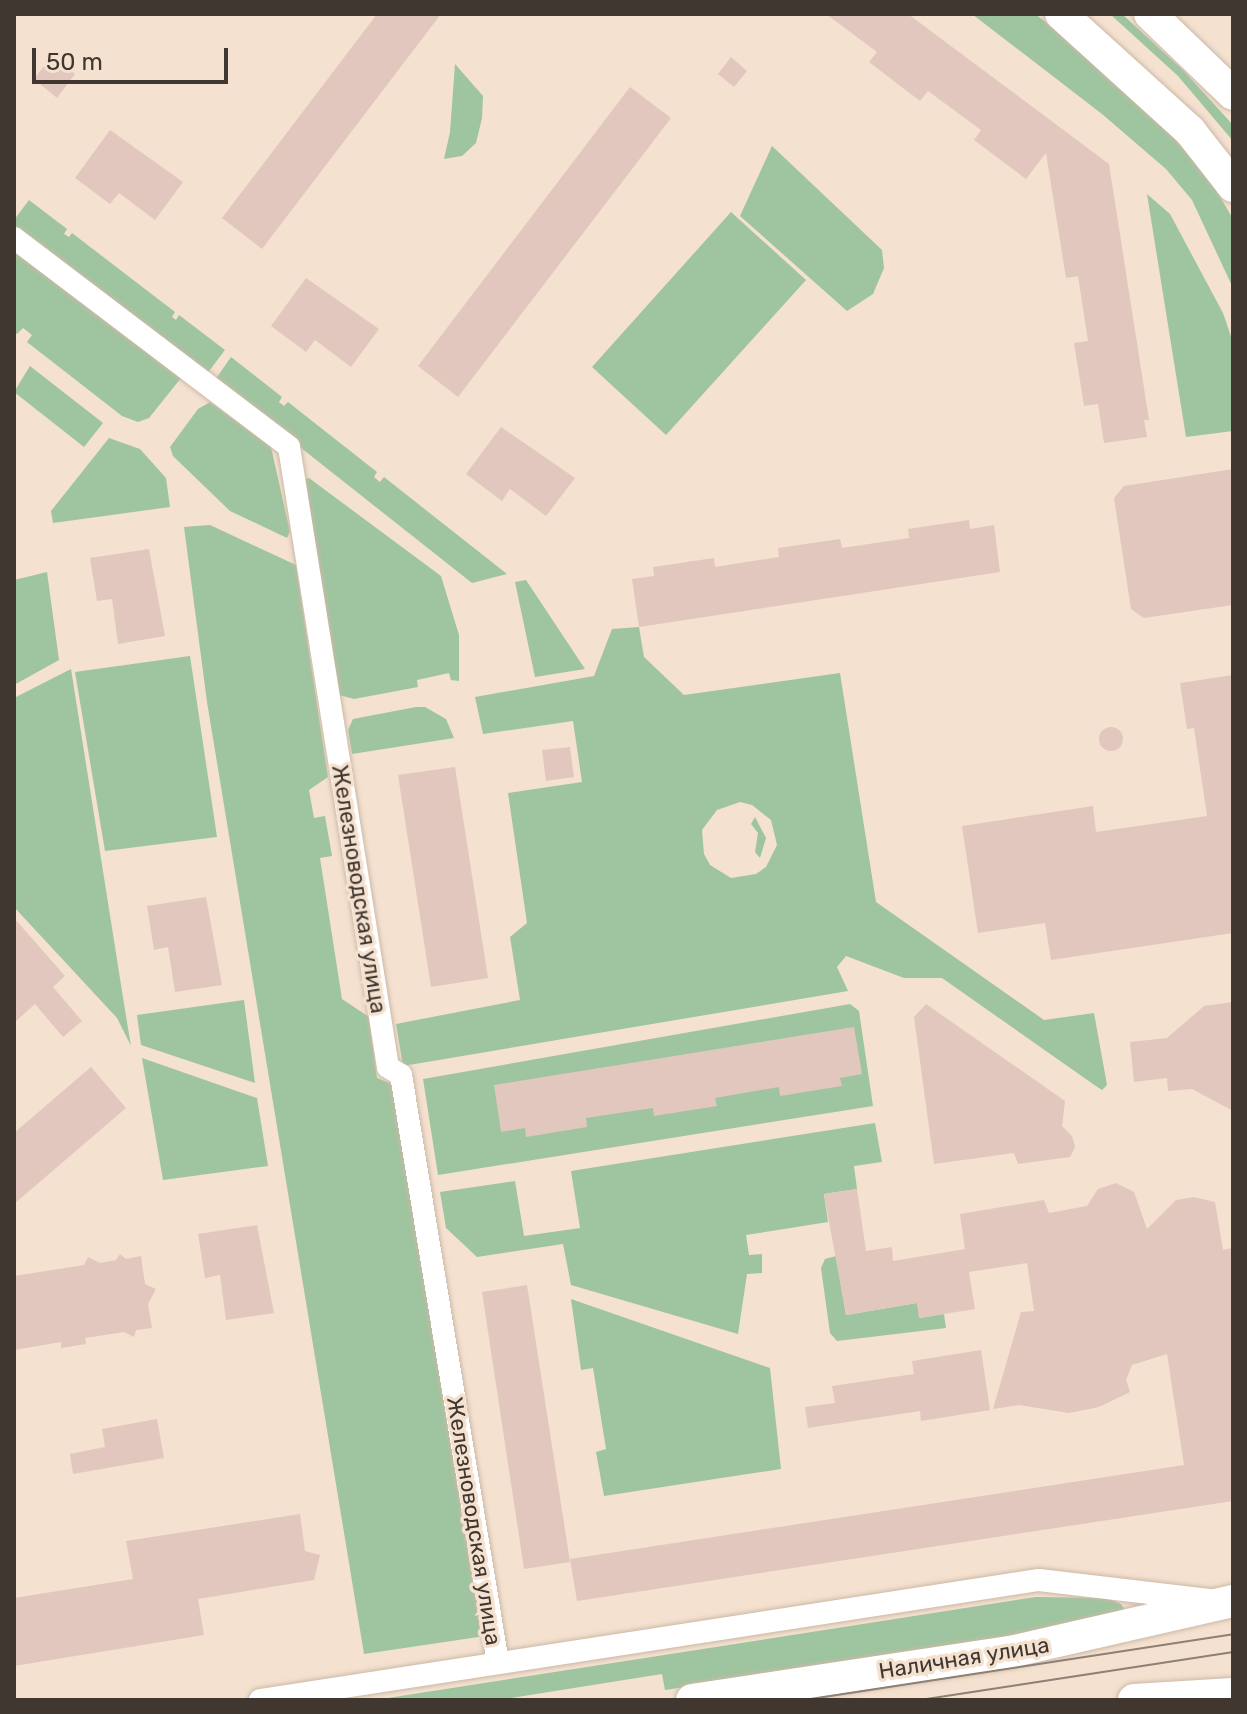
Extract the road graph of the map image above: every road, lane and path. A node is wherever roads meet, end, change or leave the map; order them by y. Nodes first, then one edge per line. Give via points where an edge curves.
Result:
1 (1061, 14) edge
2 (1150, 14) edge
3 (1233, 94) edge
4 (1233, 186) edge
5 (14, 238) edge
6 (1230, 1602) edge
7 (498, 1663) junction
8 (1233, 1695) edge
9 (260, 1700) edge
10 (692, 1700) edge
11 (1134, 1700) edge
12 (1223, 1700) edge

1 - 4 main road via 1190,131
2 - 3 main road
5 - 7 street, Железноводская улица via 289,447 388,1067 401,1075
6 - 7 street via 1039,1580
6 - 10 main road, Наличная улица via 1010,1652
7 - 9 street
8 - 11 main road
8 - 12 street

